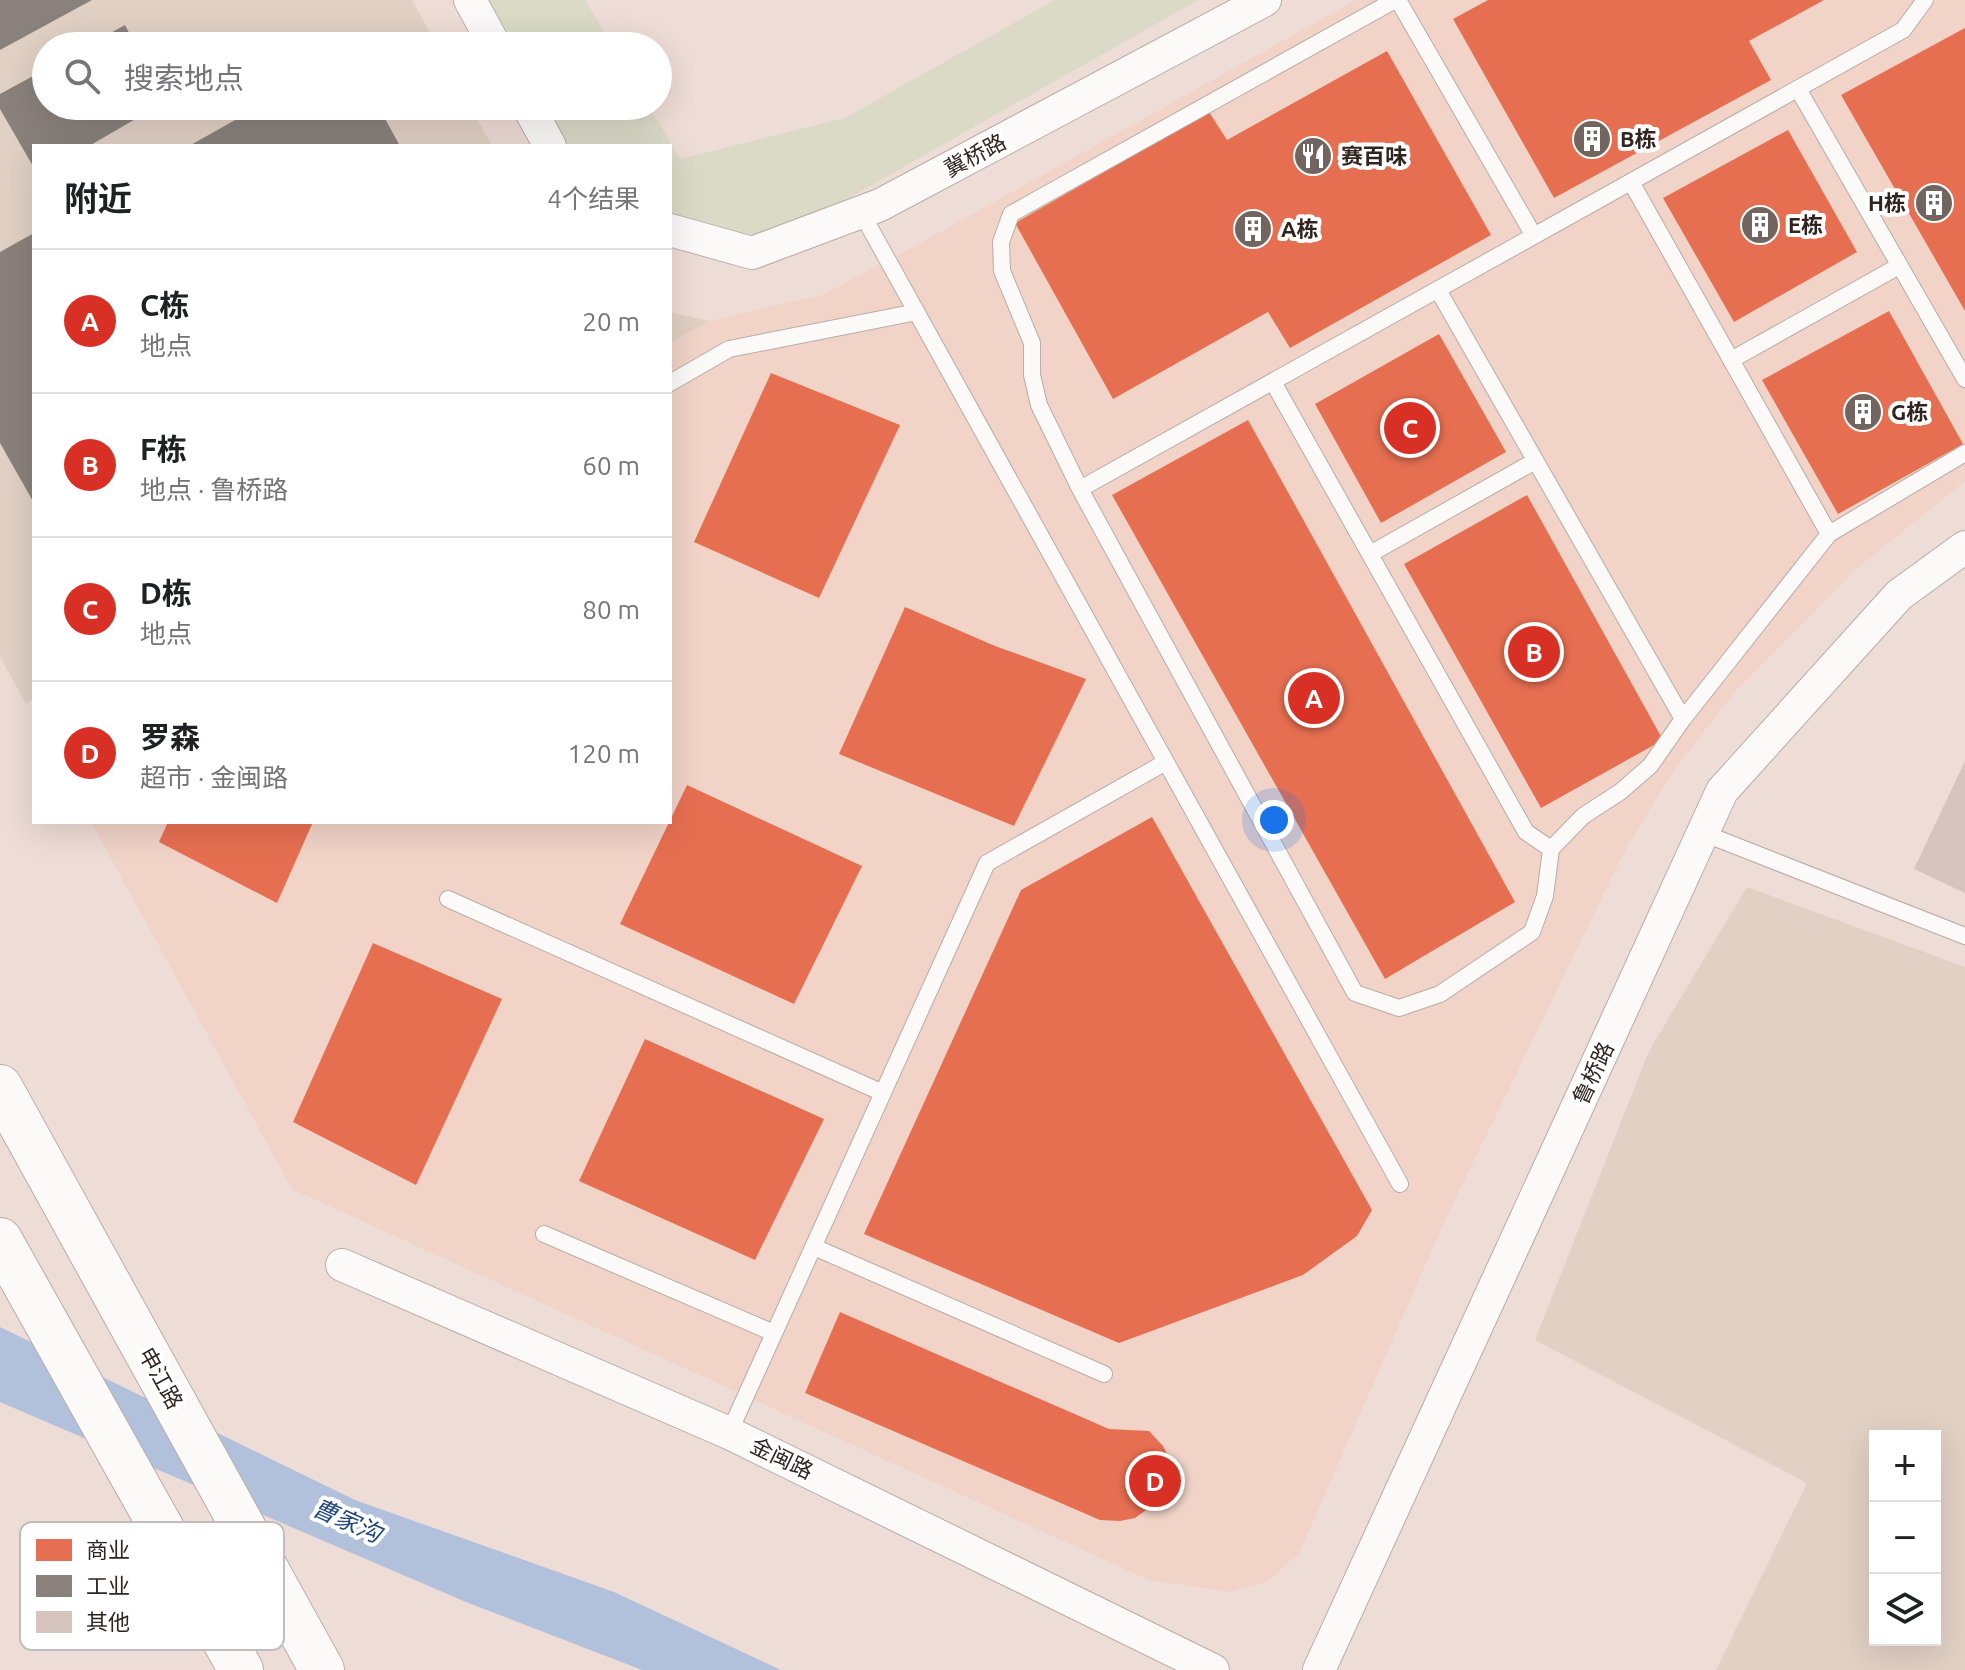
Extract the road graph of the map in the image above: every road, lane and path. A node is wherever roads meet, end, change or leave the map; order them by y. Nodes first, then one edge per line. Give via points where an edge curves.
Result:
1 (470, 0) edge
2 (1265, 0) edge
3 (1396, 0) edge
4 (1925, 0) edge
5 (487, 32) edge
6 (1798, 89) junction
7 (536, 120) edge
8 (549, 144) edge
9 (1631, 182) junction
10 (861, 212) junction
11 (672, 231) edge
12 (1534, 236) junction
13 (1899, 266) junction
14 (1438, 290) junction
15 (917, 312) junction
16 (1731, 360) junction
17 (1965, 379) edge
18 (672, 382) edge
19 (1273, 382) junction
20 (1965, 453) edge
21 (1535, 461) junction
22 (1080, 489) junction
23 (1829, 534) junction
24 (1965, 547) edge
25 (1370, 554) junction
26 (1683, 719) junction
27 (1166, 762) junction
28 (1703, 833) junction
29 (1551, 849) junction
30 (448, 899) dead end
31 (1965, 936) edge
32 (0, 1087) edge
33 (883, 1093) junction
34 (1400, 1184) dead end
35 (544, 1234) dead end
36 (0, 1240) edge
37 (814, 1247) junction
38 (342, 1265) dead end
39 (774, 1333) junction
40 (1104, 1374) dead end
41 (729, 1433) junction
42 (158, 1522) edge
43 (240, 1522) edge
44 (284, 1601) edge
45 (230, 1650) edge
46 (241, 1670) edge
47 (322, 1670) edge
48 (1213, 1670) edge
49 (1319, 1670) edge

1 - 5 street
2 - 10 street, 冀桥路
3 - 12 lane
3 - 22 lane via 1011,214 1001,242 1002,271 1032,343 1039,405
4 - 6 lane via 1903,30
6 - 9 lane
6 - 13 lane
7 - 8 street
9 - 12 lane
9 - 16 lane
10 - 11 street, 冀桥路 via 752,253
10 - 15 lane
12 - 14 lane
13 - 16 lane
13 - 17 lane
14 - 19 lane
14 - 21 lane
15 - 18 lane via 729,349
15 - 27 lane
16 - 23 lane
19 - 22 lane
19 - 25 lane
20 - 23 lane
21 - 25 lane
21 - 26 lane
22 - 29 lane via 1355,993 1399,1008 1440,994 1532,932 1545,896
23 - 26 lane
24 - 28 street, 鲁桥路 via 1899,595 1722,791
25 - 29 lane via 1526,832
26 - 29 lane via 1650,766 1583,816
27 - 33 lane via 987,863
27 - 34 lane
28 - 31 lane
28 - 49 street, 鲁桥路
30 - 33 lane
32 - 43 main road, 申江路
33 - 37 lane
35 - 39 lane
36 - 42 main road
37 - 39 lane
37 - 40 lane
38 - 41 street, 金闽路
39 - 41 lane
41 - 48 street, 金闽路
44 - 47 main road, 申江路
45 - 46 main road

